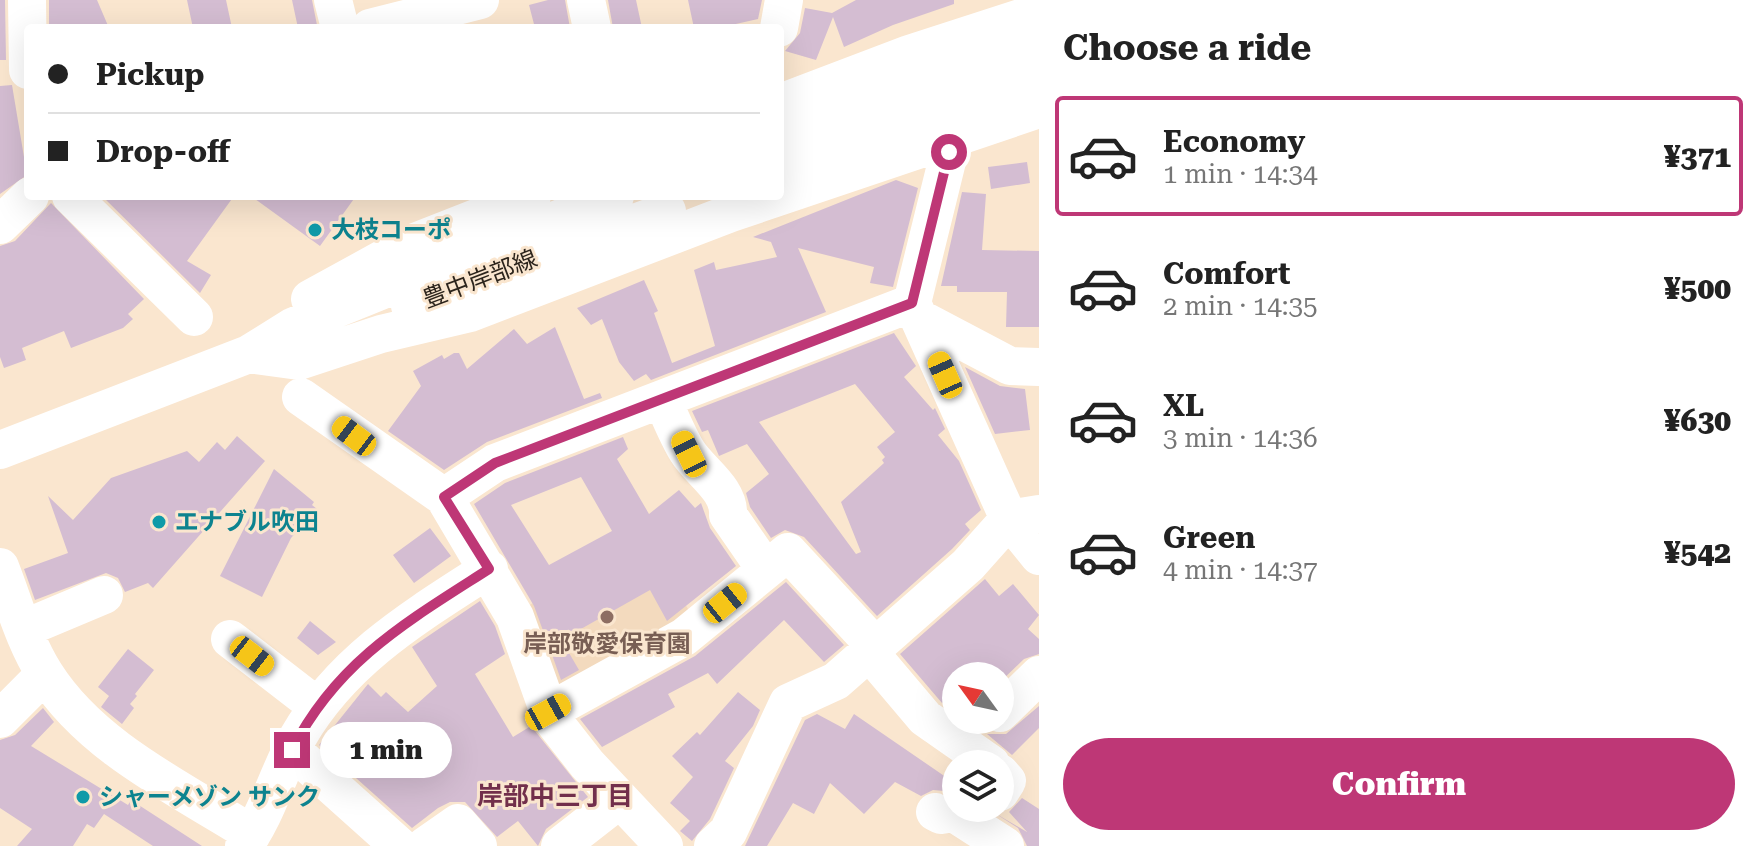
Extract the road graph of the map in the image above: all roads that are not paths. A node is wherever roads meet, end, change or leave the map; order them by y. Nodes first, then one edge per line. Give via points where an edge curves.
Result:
1 (27, 0) edge
2 (333, 0) edge
3 (480, 0) edge
4 (586, 0) edge
5 (784, 0) edge
6 (1039, 12) edge
7 (996, 13) edge
8 (27, 24) edge
9 (339, 24) edge
10 (386, 24) edge
11 (591, 24) edge
12 (780, 24) edge
13 (1039, 45) edge
14 (0, 71) edge
15 (24, 75) edge
16 (1039, 75) edge
17 (784, 101) edge
18 (1039, 109) edge
19 (784, 134) edge
20 (953, 137) junction
21 (784, 168) edge
22 (784, 195) edge
23 (26, 200) edge
24 (75, 200) edge
25 (522, 200) edge
26 (605, 200) edge
27 (697, 200) edge
28 (769, 200) edge
29 (0, 225) edge
30 (915, 310) junction
31 (194, 317) dead end
32 (249, 354) junction
33 (1039, 367) edge
34 (301, 397) dead end
35 (662, 399) junction
36 (0, 450) edge
37 (444, 497) junction
38 (1024, 516) edge
39 (1039, 556) edge
40 (0, 567) edge
41 (489, 569) junction
42 (766, 570) junction
43 (104, 595) dead end
44 (13, 622) edge
45 (230, 639) dead end
46 (873, 650) junction
47 (45, 674) junction
48 (1039, 675) edge
49 (1014, 704) edge
50 (318, 707) junction
51 (548, 712) junction
52 (0, 719) edge
53 (942, 722) edge
54 (292, 750) junction
55 (619, 800) junction
56 (935, 812) dead end
57 (990, 827) edge
58 (248, 840) edge
59 (399, 846) edge
60 (425, 846) edge
61 (478, 846) edge
62 (560, 846) edge
63 (664, 846) edge
64 (713, 846) edge

1 - 8 street
2 - 9 street
3 - 10 street
4 - 11 street
5 - 12 street
6 - 7 street
7 - 17 street via 909,54
13 - 19 street
14 - 15 street
16 - 21 street
18 - 20 street
20 - 22 street
20 - 30 street
23 - 29 street
24 - 31 street
25 - 32 street via 410,244 350,276 288,313
26 - 32 street, 豊中岸部線 via 294,326
27 - 32 street, 豊中岸部線 via 300,344
28 - 32 street via 470,313 299,361
30 - 33 street via 1010,366
30 - 35 street
30 - 38 street
32 - 36 street, 豊中岸部線
34 - 37 street
35 - 37 street via 495,463
35 - 42 street via 689,454 712,477 728,515
37 - 41 street
38 - 39 street
38 - 46 street
40 - 44 street
41 - 50 street via 357,645
41 - 51 street via 515,617
42 - 46 street via 788,552
42 - 51 street via 684,637
43 - 44 street
44 - 47 street
45 - 50 street
46 - 53 street via 925,718
46 - 64 street via 836,681 788,703 728,832
47 - 52 street
47 - 58 street via 97,733
48 - 49 street
50 - 54 street
51 - 55 street
54 - 58 street
54 - 59 street
55 - 62 street
55 - 63 street
56 - 57 street via 954,813
60 - 61 street via 458,823

